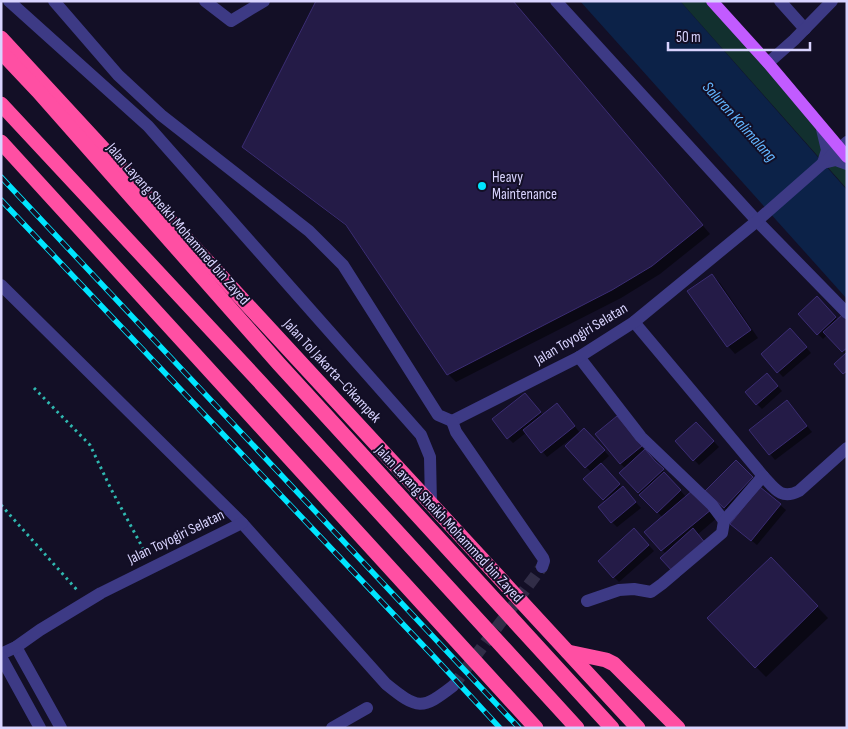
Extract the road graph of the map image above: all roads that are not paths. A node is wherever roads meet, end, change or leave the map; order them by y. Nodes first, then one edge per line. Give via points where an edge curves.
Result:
1 (9, 1) edge
2 (54, 1) edge
3 (205, 1) edge
4 (264, 1) edge
5 (556, 1) edge
6 (712, 1) edge
7 (780, 1) edge
8 (830, 2) edge
9 (809, 25) junction
10 (1, 38) edge
11 (1, 52) edge
12 (768, 63) junction
13 (1, 104) edge
14 (822, 128) junction
15 (1, 142) edge
16 (844, 149) edge
17 (823, 163) junction
18 (847, 164) edge
19 (757, 221) junction
20 (1, 285) edge
21 (847, 313) edge
22 (634, 322) junction
23 (579, 357) junction
24 (452, 421) junction
25 (847, 448) edge
26 (763, 476) junction
27 (431, 504) junction
28 (724, 521) junction
29 (242, 523) junction
30 (542, 567) dead end
31 (586, 601) dead end
32 (16, 647) junction
33 (568, 652) junction
34 (1, 656) edge
35 (453, 686) tunnel mouth
36 (367, 708) dead end
37 (40, 728) edge
38 (61, 728) edge
39 (332, 728) edge
40 (536, 728) edge
41 (577, 728) edge
42 (612, 728) edge
43 (638, 728) edge
44 (678, 728) edge

1 - 27 street via 148,126 421,435 430,457
2 - 24 street via 118,74 161,115 309,231 342,265 438,415
3 - 4 street via 231,21
5 - 19 street
6 - 12 main road
7 - 9 street
8 - 9 street
9 - 12 street
10 - 27 highway, Jalan Tol Jakarta–Cikampek
11 - 42 highway, Jalan Layang Sheikh Mohammed bin Zayed, bridge via 279,364
12 - 14 main road
13 - 41 highway, bridge
14 - 16 main road
14 - 17 street via 826,150
15 - 40 highway
16 - 17 street, Jalan Toyogiri Selatan
17 - 18 street via 836,160
17 - 19 street, Jalan Toyogiri Selatan
19 - 21 street
19 - 22 street, Jalan Toyogiri Selatan
20 - 29 street
22 - 23 street, Jalan Toyogiri Selatan
22 - 26 street
23 - 24 street, Jalan Toyogiri Selatan
23 - 28 street via 641,437 712,505
24 - 30 street via 456,432 542,558
25 - 26 street via 799,491 790,495 779,493
26 - 28 street
27 - 33 highway, Jalan Tol Jakarta–Cikampek
28 - 31 street via 722,533 651,592 619,590
29 - 32 street, Jalan Toyogiri Selatan via 87,601
29 - 35 street, Jalan Toyogiri Selatan via 386,684 402,697 418,704 433,702
32 - 34 street, Jalan Toyogiri Selatan
32 - 38 street
33 - 43 highway, Jalan Tol Jakarta–Cikampek
33 - 44 highway via 614,664
34 - 37 street
36 - 39 street

